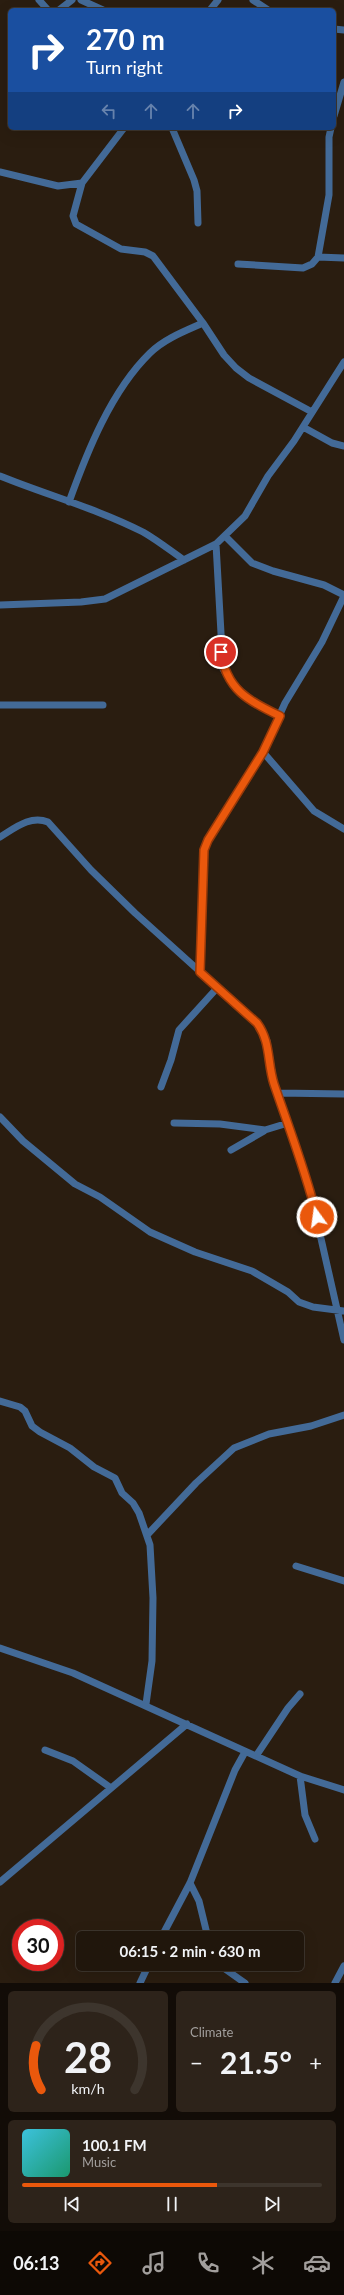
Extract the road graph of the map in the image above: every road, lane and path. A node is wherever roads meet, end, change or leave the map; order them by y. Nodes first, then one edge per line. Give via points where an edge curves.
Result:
1 (40, 0) edge
2 (72, 0) edge
3 (81, 0) edge
4 (218, 0) edge
5 (254, 0) edge
6 (46, 8) edge
7 (62, 8) edge
8 (99, 8) edge
9 (212, 8) edge
10 (265, 8) edge
11 (344, 82) edge
12 (336, 109) edge
13 (122, 130) edge
14 (173, 130) edge
15 (331, 130) edge
16 (0, 172) edge
17 (82, 183) junction
18 (198, 222) dead end
19 (318, 257) junction
20 (344, 258) edge
21 (238, 264) dead end
22 (203, 323) junction
23 (344, 362) edge
24 (312, 412) junction
25 (303, 427) junction
26 (344, 446) edge
27 (0, 476) edge
28 (69, 502) junction
29 (225, 536) junction
30 (216, 544) junction
31 (184, 560) junction
32 (344, 596) edge
33 (0, 605) edge
34 (103, 705) dead end
35 (0, 706) edge
36 (280, 716) junction
37 (263, 752) junction
38 (344, 829) edge
39 (0, 837) edge
40 (200, 972) junction
41 (218, 986) junction
42 (161, 1087) dead end
43 (279, 1093) junction
44 (344, 1094) edge
45 (0, 1117) edge
46 (174, 1123) dead end
47 (288, 1123) junction
48 (265, 1130) junction
49 (231, 1150) dead end
50 (341, 1310) edge
51 (344, 1340) edge
52 (0, 1401) edge
53 (344, 1414) edge
54 (148, 1534) junction
55 (296, 1566) dead end
56 (344, 1581) edge
57 (0, 1648) edge
58 (300, 1694) dead end
59 (146, 1704) junction
60 (188, 1724) junction
61 (45, 1750) dead end
62 (246, 1752) junction
63 (256, 1756) junction
64 (300, 1776) junction
65 (111, 1788) junction
66 (344, 1790) edge
67 (315, 1839) dead end
68 (0, 1882) edge
69 (190, 1883) junction
70 (166, 1931) edge
71 (206, 1931) edge
72 (344, 1966) edge
73 (146, 1971) edge
74 (228, 1971) edge
75 (140, 1983) edge
76 (245, 1983) edge
77 (335, 1983) edge

1 - 6 street
2 - 7 street
3 - 8 street
4 - 9 street
5 - 10 street
11 - 12 street
13 - 17 street
14 - 18 street via 194,180
15 - 19 street via 329,195
16 - 17 street via 58,186
17 - 22 street via 73,216 76,224 121,248 153,256
19 - 20 street
19 - 21 street via 312,264 303,268
22 - 24 street via 224,355 248,378
22 - 28 street via 167,340 150,352 131,376 103,420
23 - 24 street
24 - 25 street
25 - 26 street via 332,443
25 - 29 street via 268,476 245,516
27 - 28 street
28 - 31 street via 144,533
29 - 30 street
29 - 32 street via 252,563 324,585
30 - 31 street
30 - 36 street via 223,669 241,694
31 - 33 street via 105,598 81,602
32 - 36 street via 322,642 295,685
34 - 35 street
36 - 37 street
37 - 38 street via 310,807
37 - 40 street via 204,850
39 - 40 street via 29,820 40,819 48,822 91,870
40 - 41 street
41 - 42 street via 179,1030
41 - 43 street via 264,1032 274,1084
43 - 44 street
43 - 47 street
45 - 50 street via 23,1141 75,1184 100,1197 150,1232 195,1252 252,1271 288,1292 299,1302 312,1307
46 - 48 street via 220,1124
47 - 48 street
47 - 50 street via 310,1190
48 - 49 street
50 - 51 street
52 - 54 street via 20,1407 25,1411 32,1426 40,1432 70,1448 94,1467 115,1478 122,1492 140,1513
53 - 54 street via 311,1426 269,1434 234,1448 196,1483
54 - 59 street via 153,1598 152,1661
55 - 56 street
57 - 59 street via 73,1673
58 - 63 street
59 - 60 street
60 - 62 street
60 - 65 street
61 - 65 street via 73,1761
62 - 63 street
62 - 69 street via 235,1770
63 - 64 street
64 - 66 street
64 - 67 street via 305,1815
65 - 68 street
69 - 70 street
69 - 71 street via 199,1901
72 - 77 street
73 - 75 street
74 - 76 street

